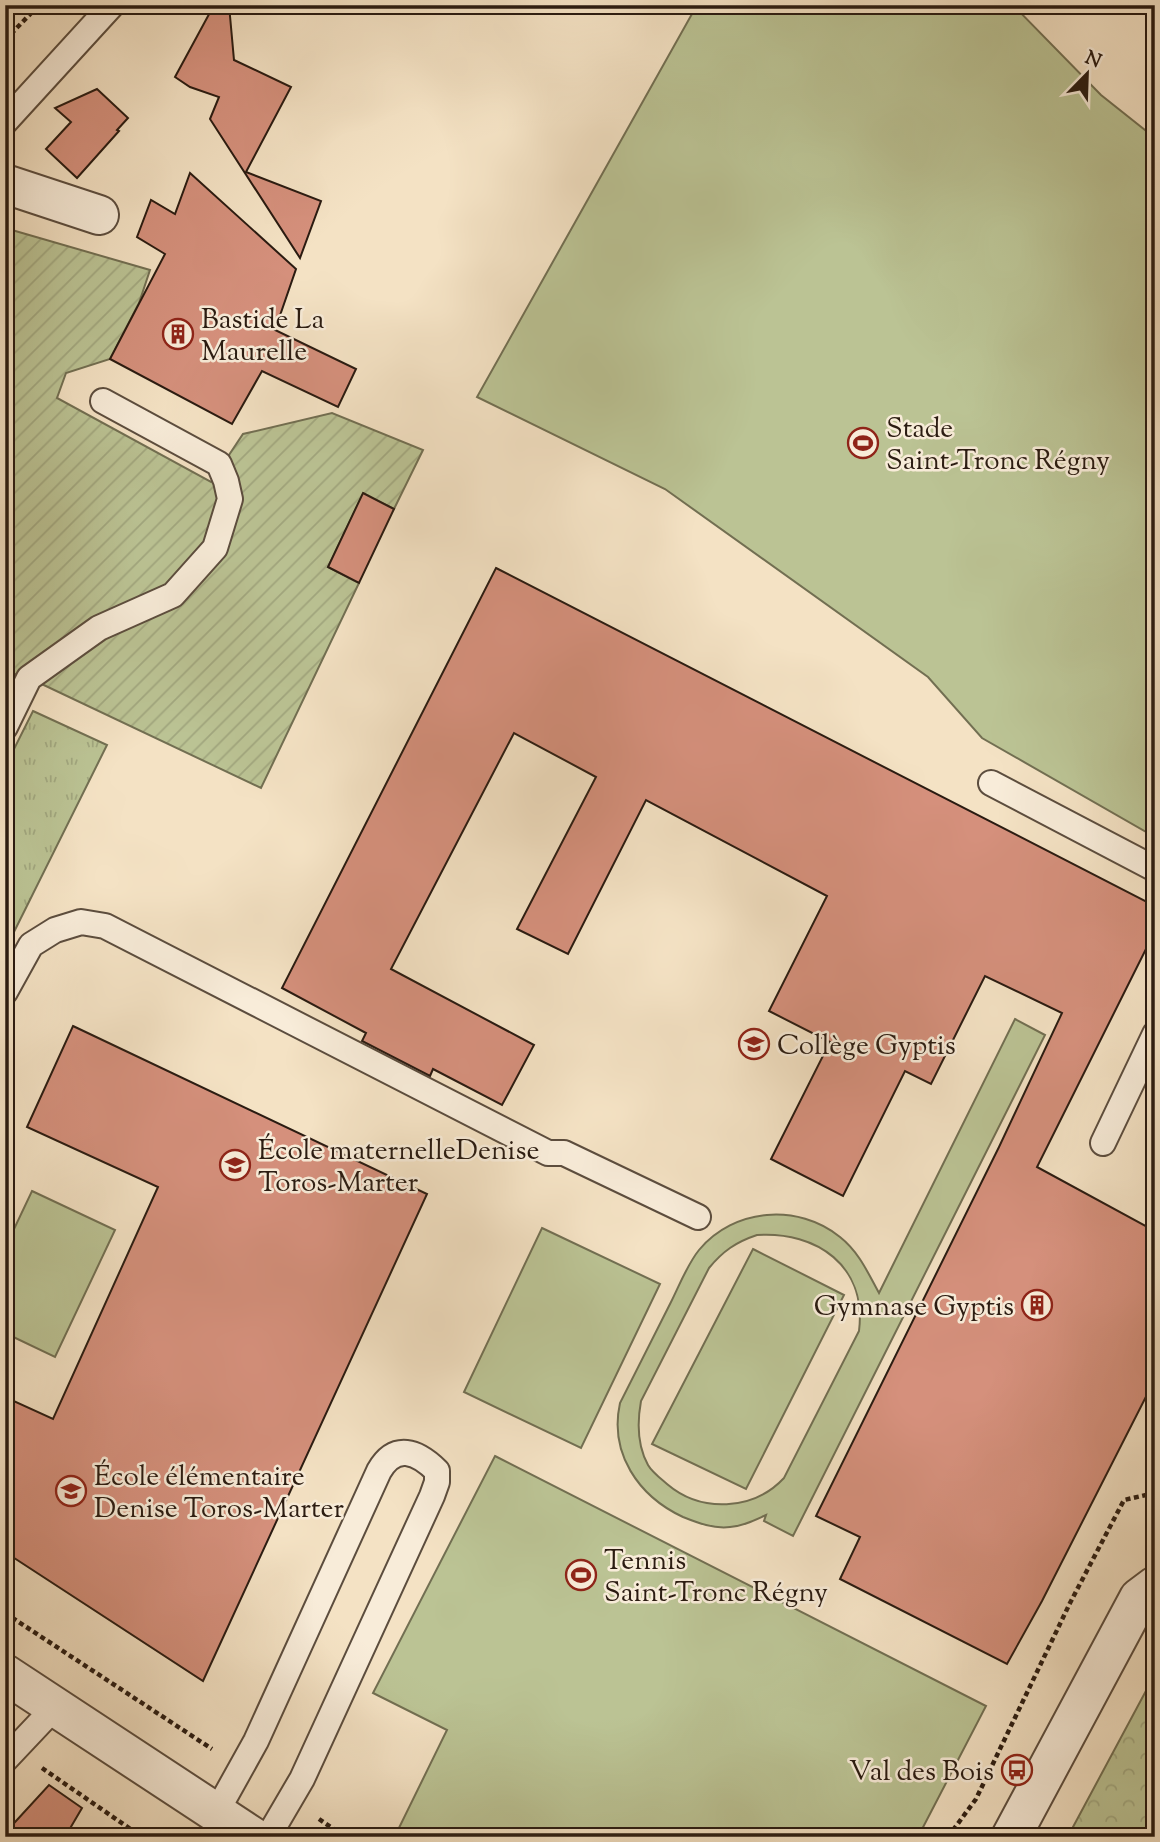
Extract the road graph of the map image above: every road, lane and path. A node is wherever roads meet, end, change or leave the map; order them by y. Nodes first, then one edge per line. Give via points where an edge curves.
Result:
1 (39, 5) edge
2 (113, 5) edge
3 (5, 40) edge
4 (5, 122) edge
5 (5, 184) edge
6 (99, 215) dead end
7 (103, 401) dead end
8 (5, 727) edge
9 (991, 783) dead end
10 (1155, 869) edge
11 (5, 992) edge
12 (1155, 1034) edge
13 (1103, 1143) dead end
14 (698, 1217) dead end
15 (1155, 1493) edge
16 (1155, 1586) edge
17 (5, 1613) edge
18 (5, 1674) edge
19 (55, 1707) junction
20 (10, 1755) edge
21 (241, 1768) junction
22 (290, 1800) junction
23 (216, 1813) junction
24 (1016, 1835) edge
25 (142, 1837) edge
26 (253, 1837) edge
27 (268, 1837) edge
28 (345, 1837) edge
29 (948, 1837) edge

1 - 3 path
2 - 4 lane
5 - 6 street
7 - 8 lane via 219,464 230,499 215,548 173,595 99,628 29,678
9 - 10 lane
11 - 14 lane via 31,945 55,930 81,922 106,926 548,1153 564,1153
12 - 13 lane
15 - 29 path via 1124,1500 976,1800
16 - 24 street via 1139,1598
17 - 21 path
18 - 19 street
19 - 20 lane
19 - 23 street
20 - 25 path
21 - 22 lane via 386,1458 409,1453 428,1462 437,1471 432,1496
21 - 23 lane
22 - 27 lane
22 - 28 path
23 - 26 street

